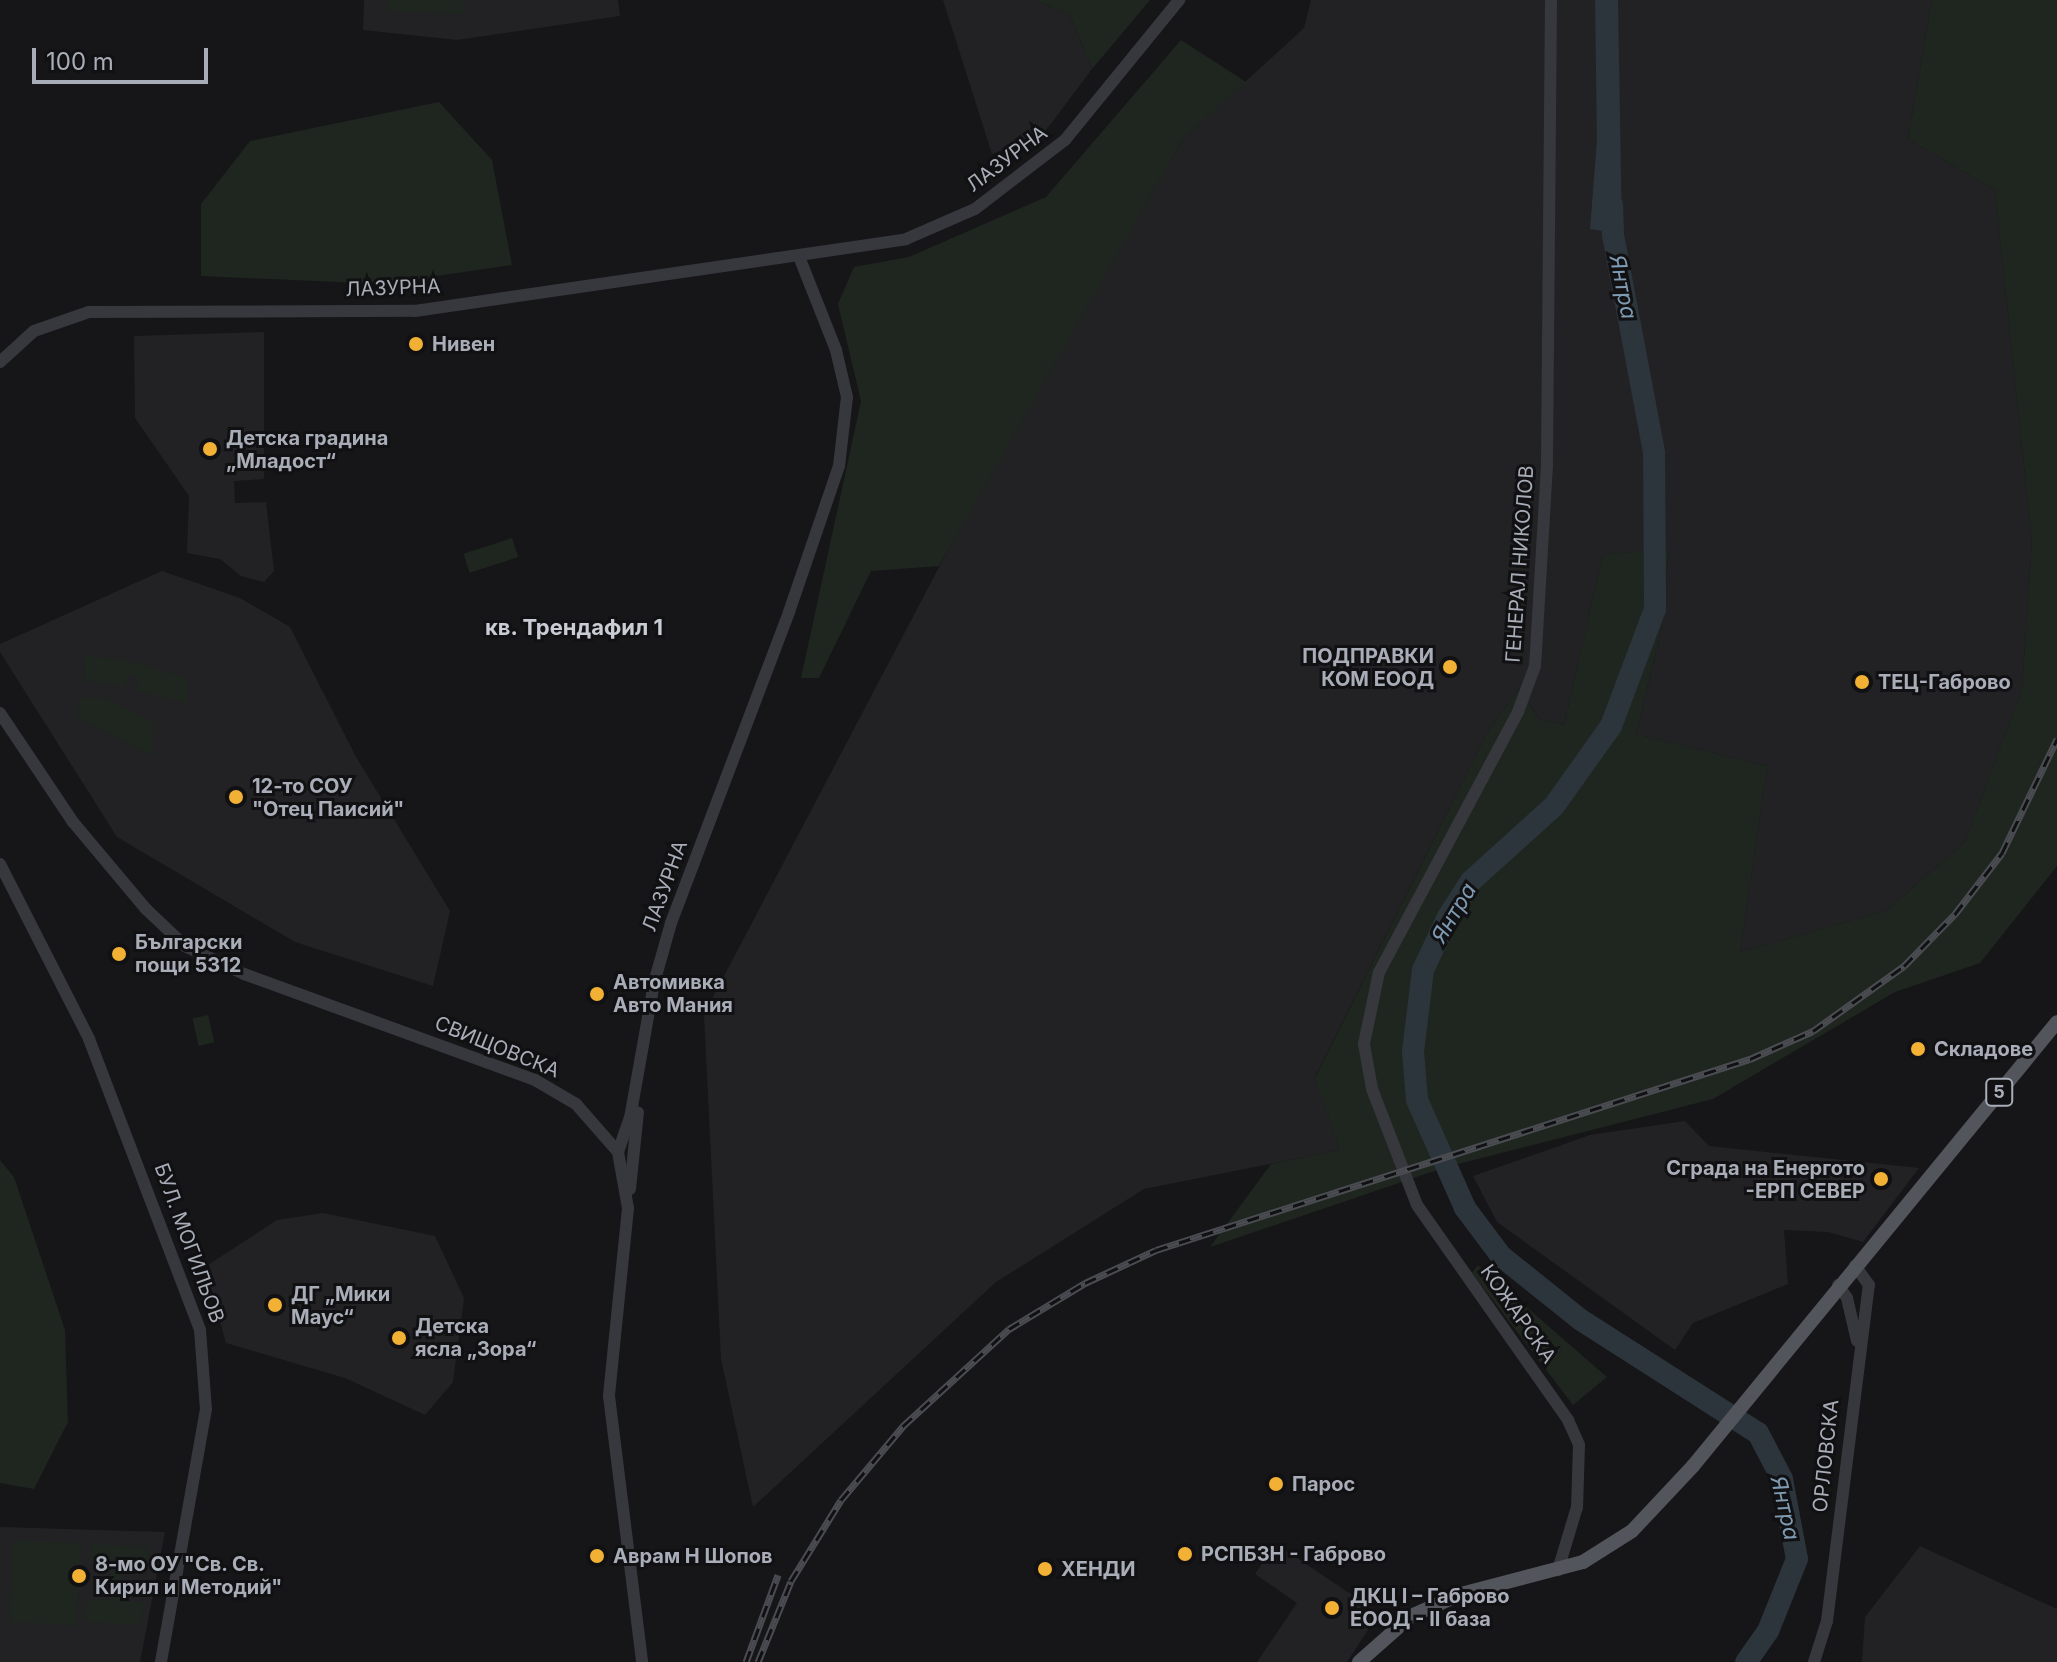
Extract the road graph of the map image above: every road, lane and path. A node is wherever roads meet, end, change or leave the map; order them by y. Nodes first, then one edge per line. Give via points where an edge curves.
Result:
1 (1179, 0) edge
2 (1551, 0) edge
3 (800, 259) junction
4 (0, 362) edge
5 (0, 713) edge
6 (0, 864) edge
7 (2057, 1022) edge
8 (645, 1040) junction
9 (1372, 1089) joint
10 (618, 1152) junction
11 (628, 1208) junction
12 (1855, 1266) junction
13 (1838, 1285) junction
14 (1859, 1348) junction
15 (1558, 1570) junction
16 (161, 1662) edge
17 (642, 1662) edge
18 (1359, 1662) edge
19 (1814, 1662) edge

1 - 3 street, ЛАЗУРНА via 1065,140 1005,188 941,226 906,239
2 - 9 street, ГЕНЕРАЛ НИКОЛОВ via 1547,450 1535,666 1518,712 1374,983 1364,1044
3 - 4 street, ЛАЗУРНА via 415,311 89,312 34,331
3 - 8 street, ЛАЗУРНА via 836,350 847,397 839,466 671,923
5 - 10 street, СВИЩОВСКА via 73,822 146,909 185,946 257,979 535,1080 584,1111
6 - 16 street, БУЛ. МОГИЛЬОВ via 89,1039 200,1330 206,1409
7 - 12 main road, 5
8 - 10 street
8 - 11 street
9 - 15 street, КОЖАРСКА via 1417,1205 1574,1431 1582,1475
10 - 11 street, СВИЩОВСКА
11 - 17 street, СВИЩОВСКА via 609,1396
12 - 13 main road, 5
12 - 14 street, ОРЛОВСКА via 1869,1285
13 - 14 street, ОРЛОВСКА via 1847,1298
13 - 15 main road, 5 via 1693,1466 1616,1544
14 - 19 street, ОРЛОВСКА via 1827,1621
15 - 18 main road, 5 via 1443,1601 1391,1629

